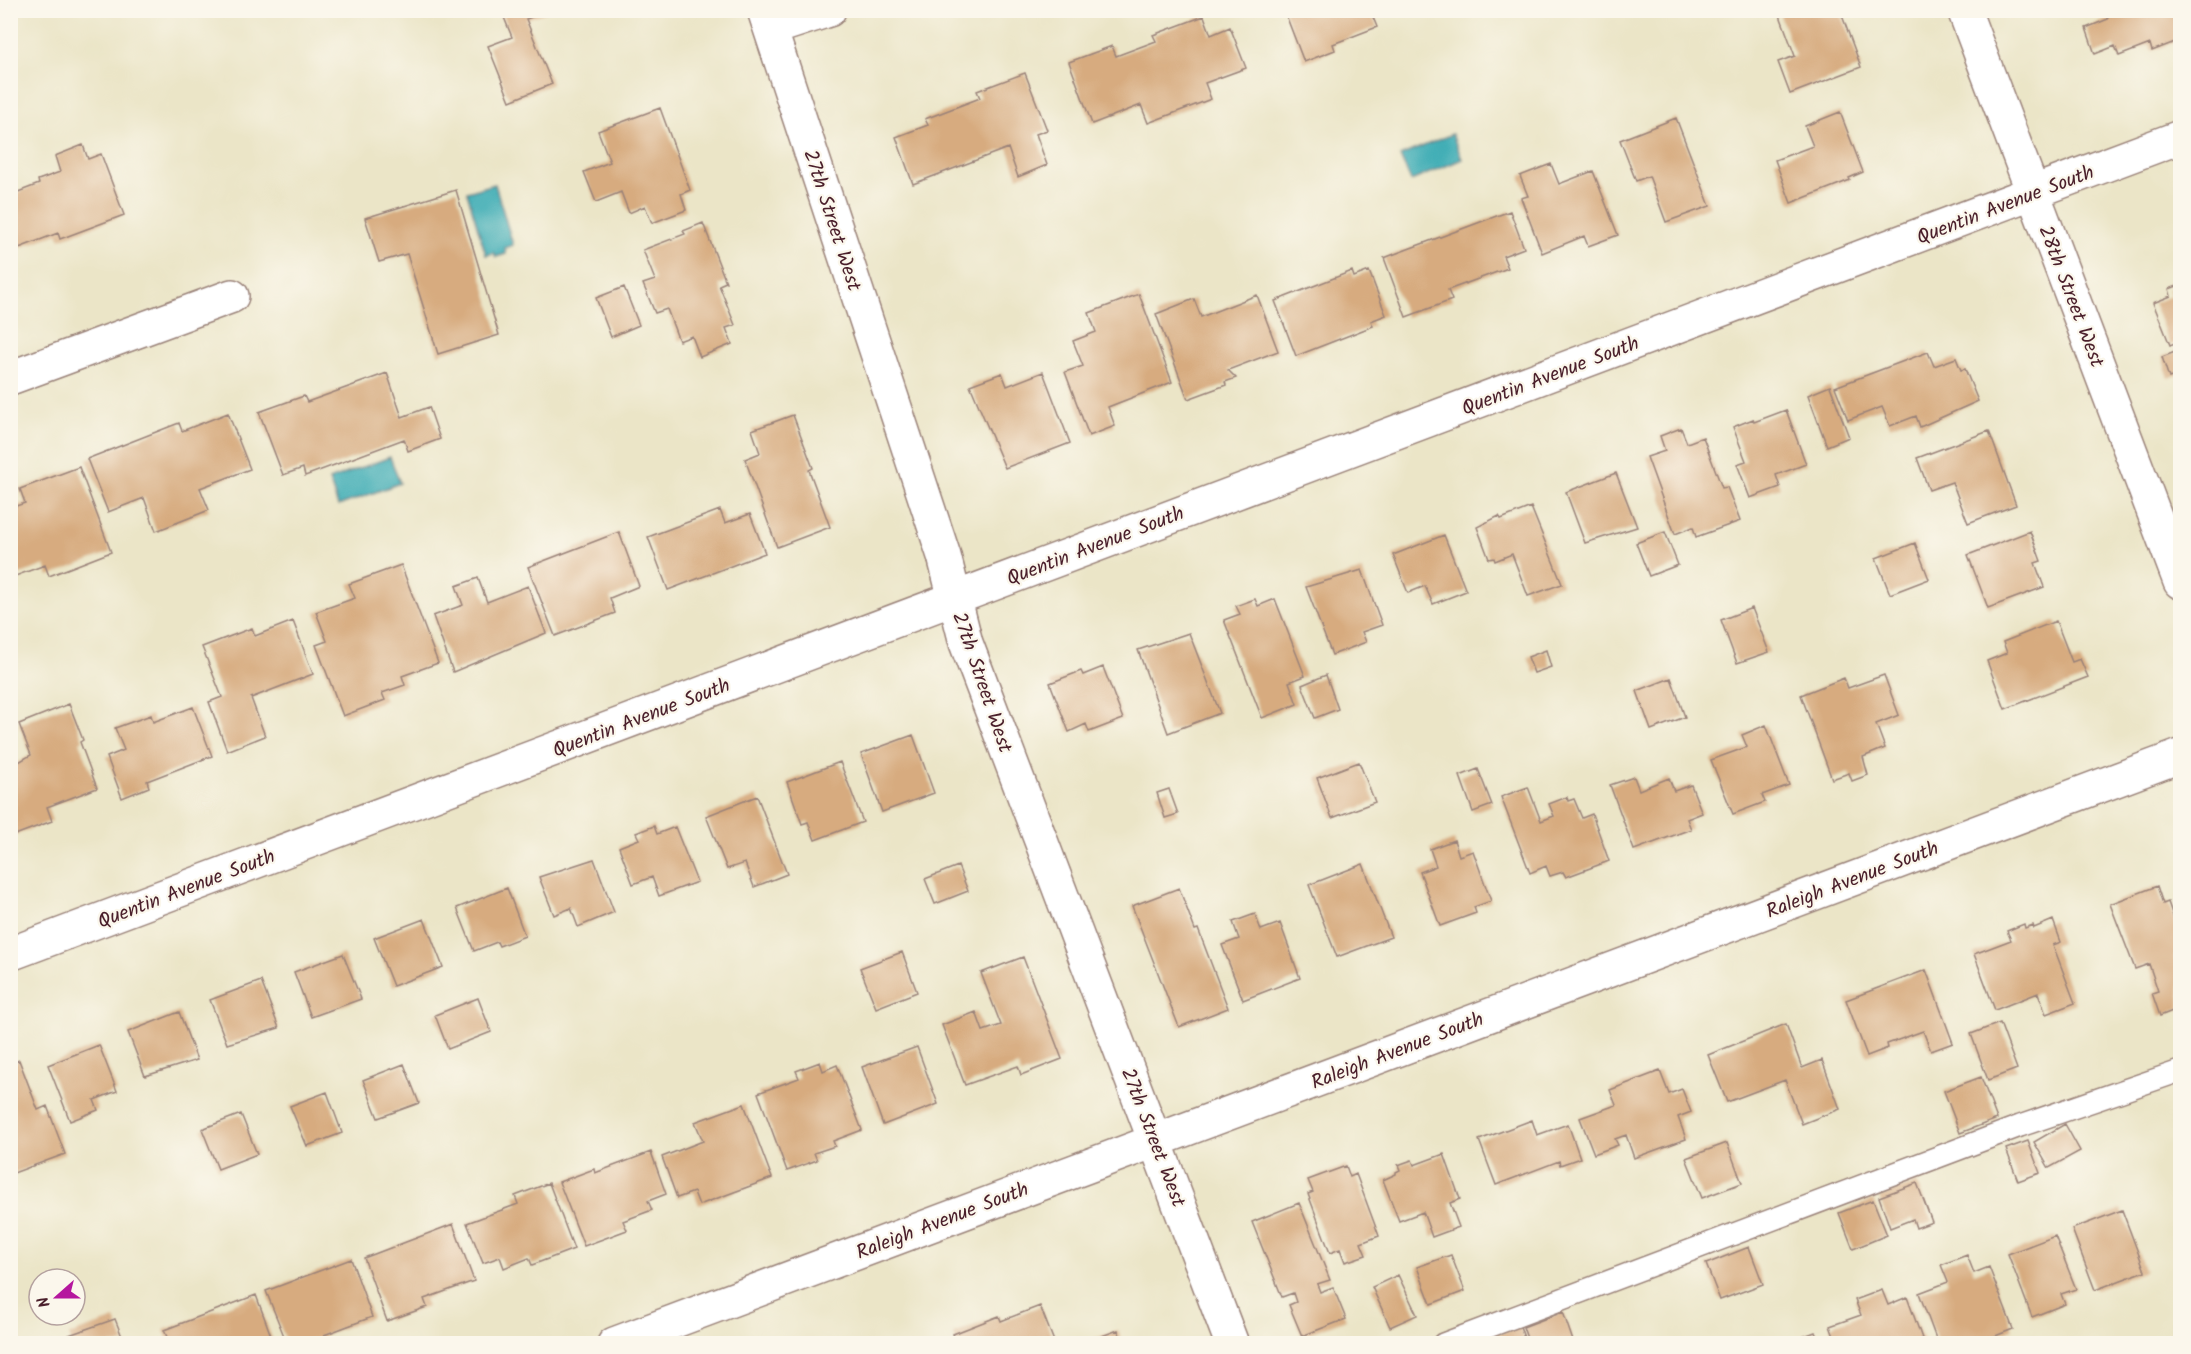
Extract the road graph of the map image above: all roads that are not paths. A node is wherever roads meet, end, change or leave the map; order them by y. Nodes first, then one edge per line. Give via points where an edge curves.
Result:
1 (829, 10) edge
2 (1964, 10) edge
3 (767, 20) edge
4 (2181, 137) edge
5 (2033, 193) junction
6 (232, 296) dead end
7 (10, 378) edge
8 (2181, 582) edge
9 (955, 598) junction
10 (2181, 756) edge
11 (10, 954) edge
12 (2181, 1071) edge
13 (1155, 1141) junction
14 (614, 1344) edge
15 (1232, 1344) edge
16 (1443, 1344) edge

1 - 3 street
2 - 5 street, 28th Street West
3 - 9 street, 27th Street West
4 - 5 street, Quentin Avenue South
5 - 8 street, 28th Street West
5 - 9 street, Quentin Avenue South
6 - 7 street
9 - 11 street, Quentin Avenue South
9 - 13 street, 27th Street West via 966,643
10 - 13 street, Raleigh Avenue South
12 - 16 lane via 2020,1126
13 - 14 street, Raleigh Avenue South
13 - 15 street, 27th Street West

